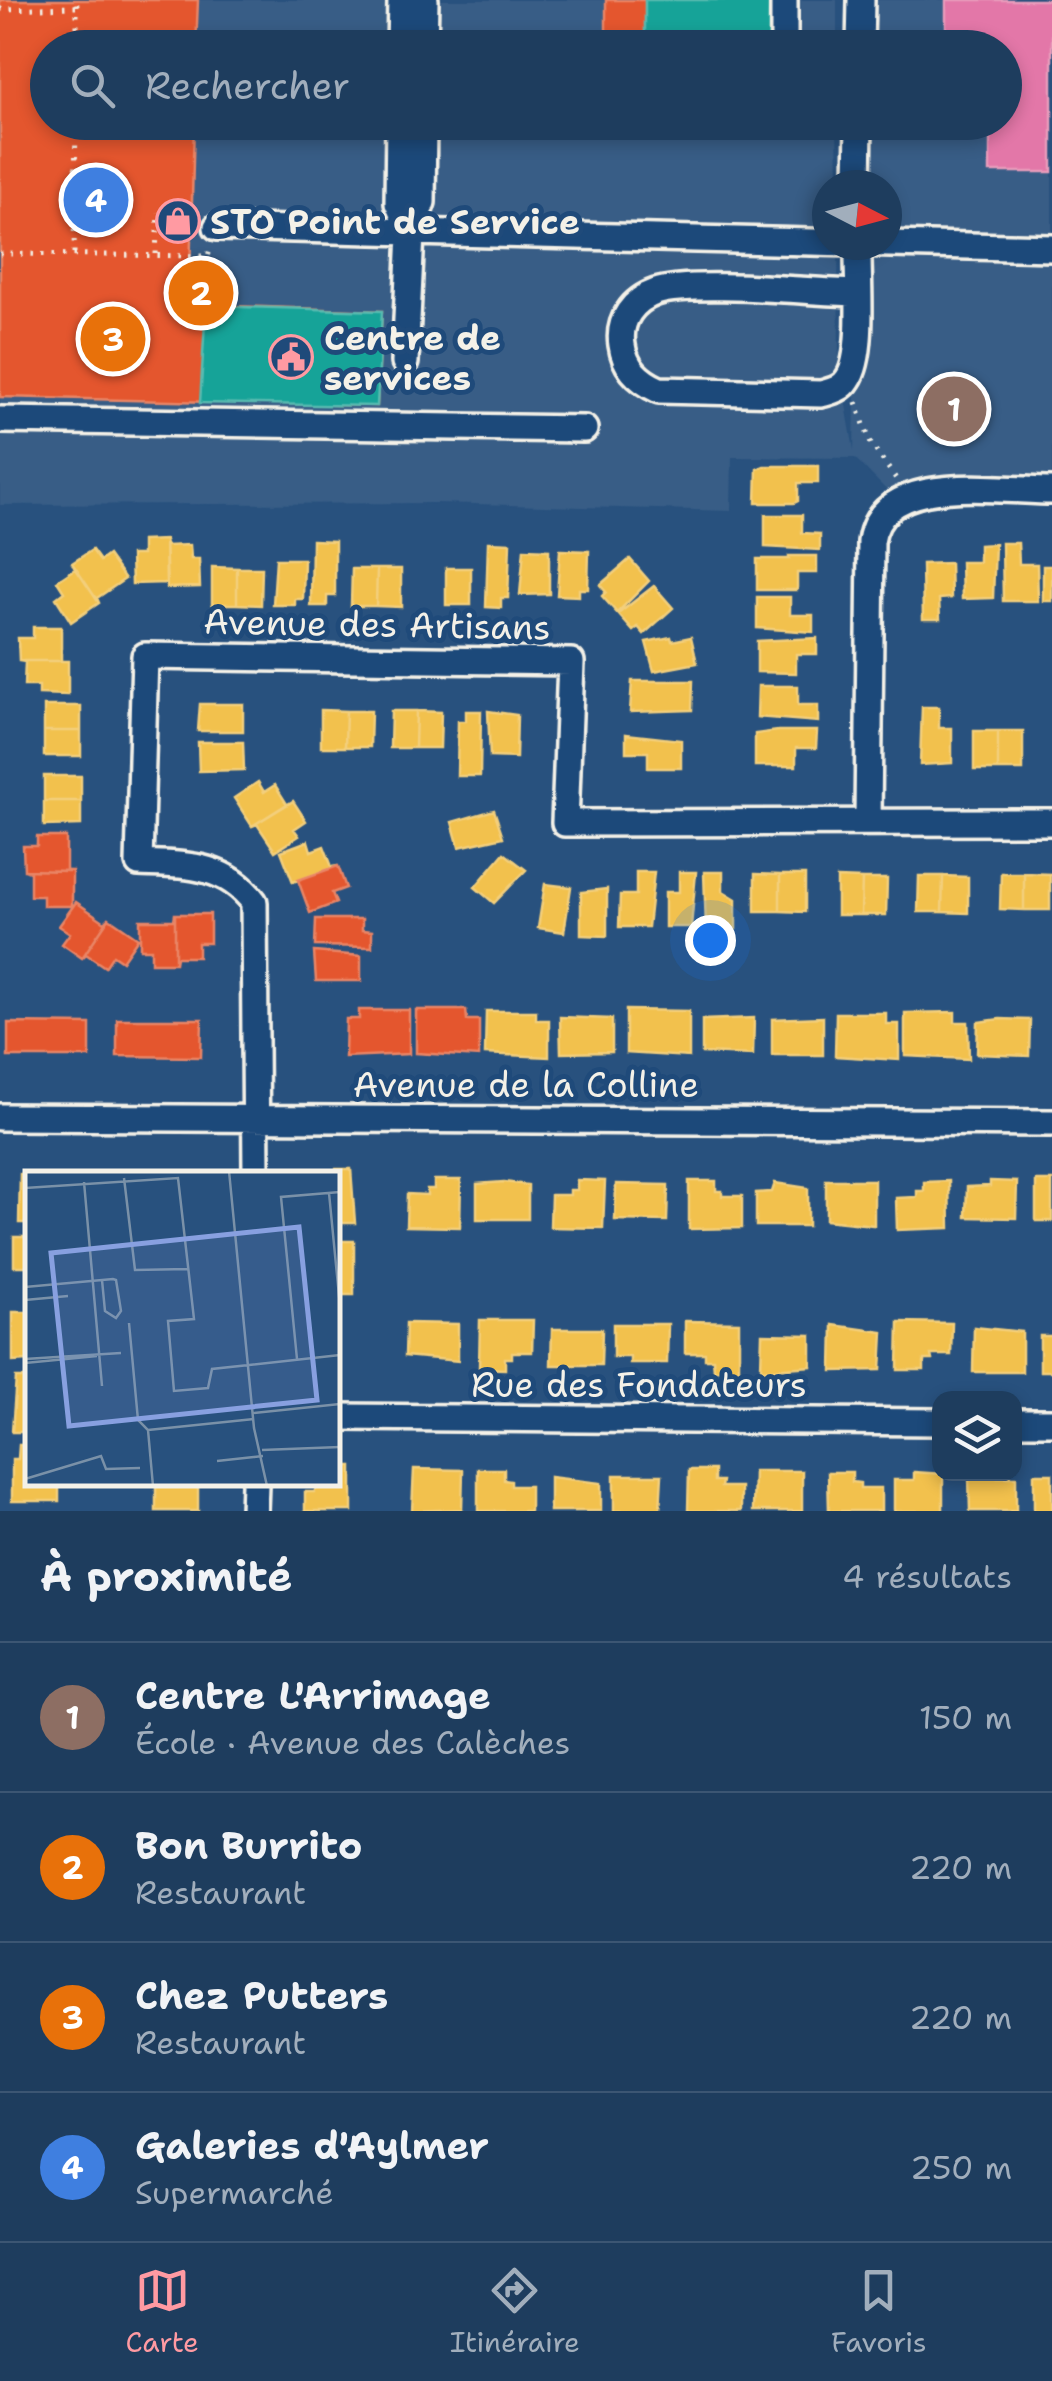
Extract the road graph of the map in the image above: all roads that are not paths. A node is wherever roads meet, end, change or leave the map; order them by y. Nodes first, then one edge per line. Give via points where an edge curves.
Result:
1 (402, 0) edge
2 (425, 0) edge
3 (784, 0) edge
4 (861, 0) edge
5 (401, 30) edge
6 (424, 30) edge
7 (784, 30) edge
8 (860, 30) edge
9 (399, 140) edge
10 (423, 140) edge
11 (859, 140) edge
12 (858, 170) edge
13 (218, 227) road end
14 (411, 233) junction
15 (812, 245) edge
16 (902, 246) edge
17 (1052, 248) edge
18 (858, 260) edge
19 (857, 292) junction
20 (404, 362) dead end
21 (0, 420) edge
22 (584, 428) dead end
23 (1052, 491) edge
24 (868, 820) junction
25 (1052, 822) edge
26 (0, 1118) edge
27 (256, 1118) junction
28 (1052, 1123) edge
29 (256, 1171) edge
30 (340, 1418) edge
31 (932, 1422) edge
32 (1022, 1422) edge
33 (1052, 1422) edge
34 (255, 1486) edge
35 (254, 1511) edge

1 - 5 street
2 - 6 street
3 - 7 street
4 - 8 street
9 - 14 street via 398,204
10 - 14 street via 422,202
11 - 12 street
13 - 14 street
14 - 15 street
14 - 20 street
16 - 17 street
18 - 19 street
19 - 19 street via 856,360 838,390 821,394 659,390 629,366 620,336 634,304 668,288
21 - 22 street
23 - 24 street via 908,494 878,516 872,542
24 - 25 street, Avenue des Artisans
24 - 27 street, Avenue des Artisans via 566,823 571,662 144,656 138,863 216,870 238,880 254,902
26 - 27 street, Avenue de la Colline
27 - 28 street, Avenue de la Colline
27 - 29 street
30 - 31 street, Rue des Fondateurs
32 - 33 street
34 - 35 street

